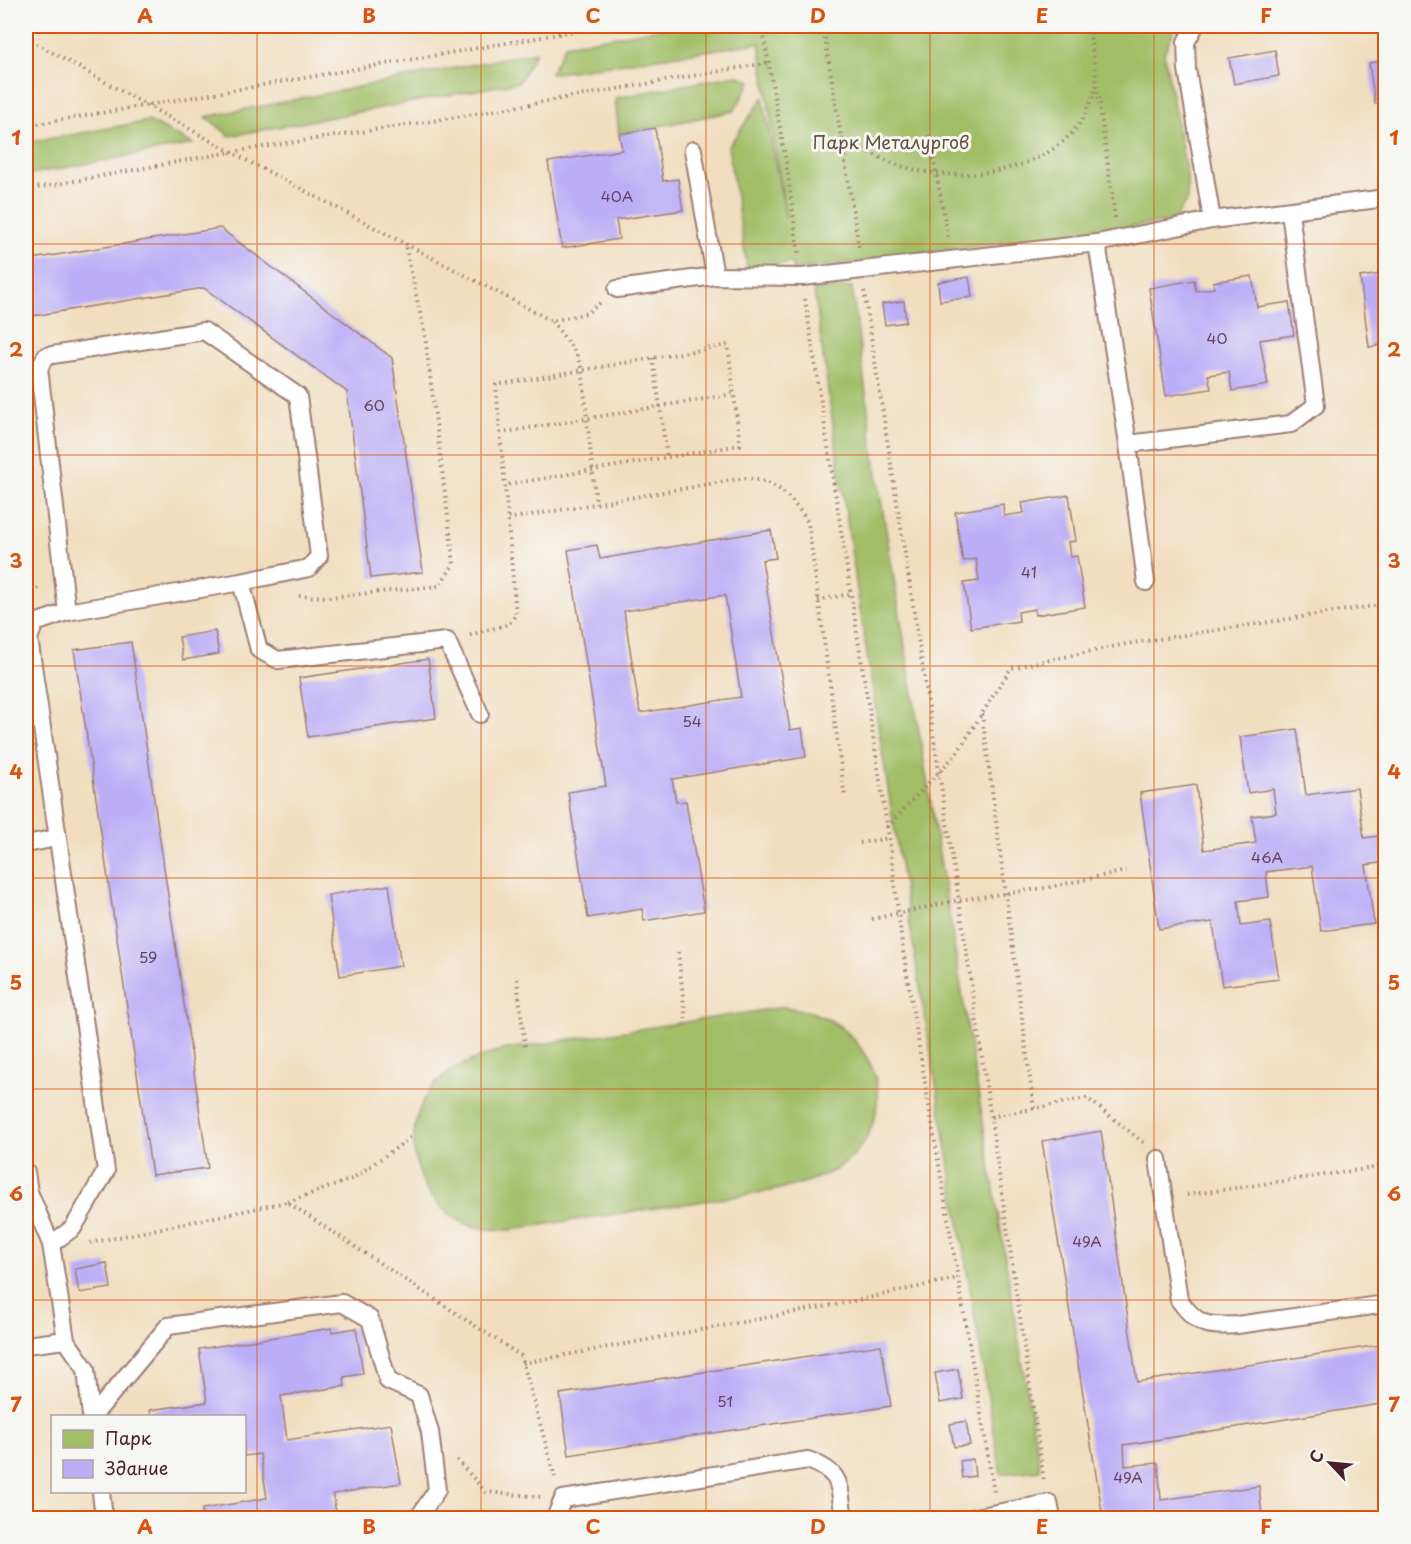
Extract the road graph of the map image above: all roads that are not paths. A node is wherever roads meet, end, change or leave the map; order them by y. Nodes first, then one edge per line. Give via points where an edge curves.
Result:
1 (1195, 26) edge
2 (693, 150) dead end
3 (1386, 198) edge
4 (1290, 212) junction
5 (1212, 220) junction
6 (1096, 243) junction
7 (715, 276) junction
8 (617, 289) road end
9 (1128, 444) junction
10 (241, 582) junction
11 (1146, 582) dead end
12 (67, 612) junction
13 (480, 714) dead end
14 (57, 838) junction
15 (26, 844) edge
16 (1158, 1159) road end
17 (26, 1172) edge
18 (51, 1244) junction
19 (1386, 1304) edge
20 (66, 1340) junction
21 (26, 1345) edge
22 (92, 1415) edge
23 (93, 1415) edge
24 (101, 1493) edge
25 (104, 1518) edge
26 (418, 1518) edge
27 (555, 1518) edge
28 (844, 1518) edge
29 (970, 1518) edge
30 (1052, 1518) edge

1 - 5 lane via 1186,42 1187,69
2 - 7 lane
3 - 4 lane
4 - 5 lane
4 - 9 lane via 1316,405 1292,424
5 - 6 lane
6 - 7 lane via 802,277
6 - 9 lane
7 - 8 lane
9 - 11 lane
10 - 12 lane
10 - 12 lane via 309,568 319,556 298,396 204,331 46,356 39,368
10 - 13 lane via 259,650 278,660 447,641
12 - 14 lane via 35,623 29,638
14 - 15 lane
14 - 18 lane via 106,1171 73,1228
16 - 19 lane via 1179,1300 1193,1319 1213,1326 1237,1325
17 - 18 lane
18 - 20 lane
20 - 21 lane
20 - 22 lane via 86,1368
23 - 26 lane via 168,1326 342,1303 370,1319 388,1382 419,1395 430,1432 437,1490
24 - 25 lane
27 - 28 lane via 563,1499 808,1460 828,1468 837,1478
29 - 30 lane via 1049,1503

